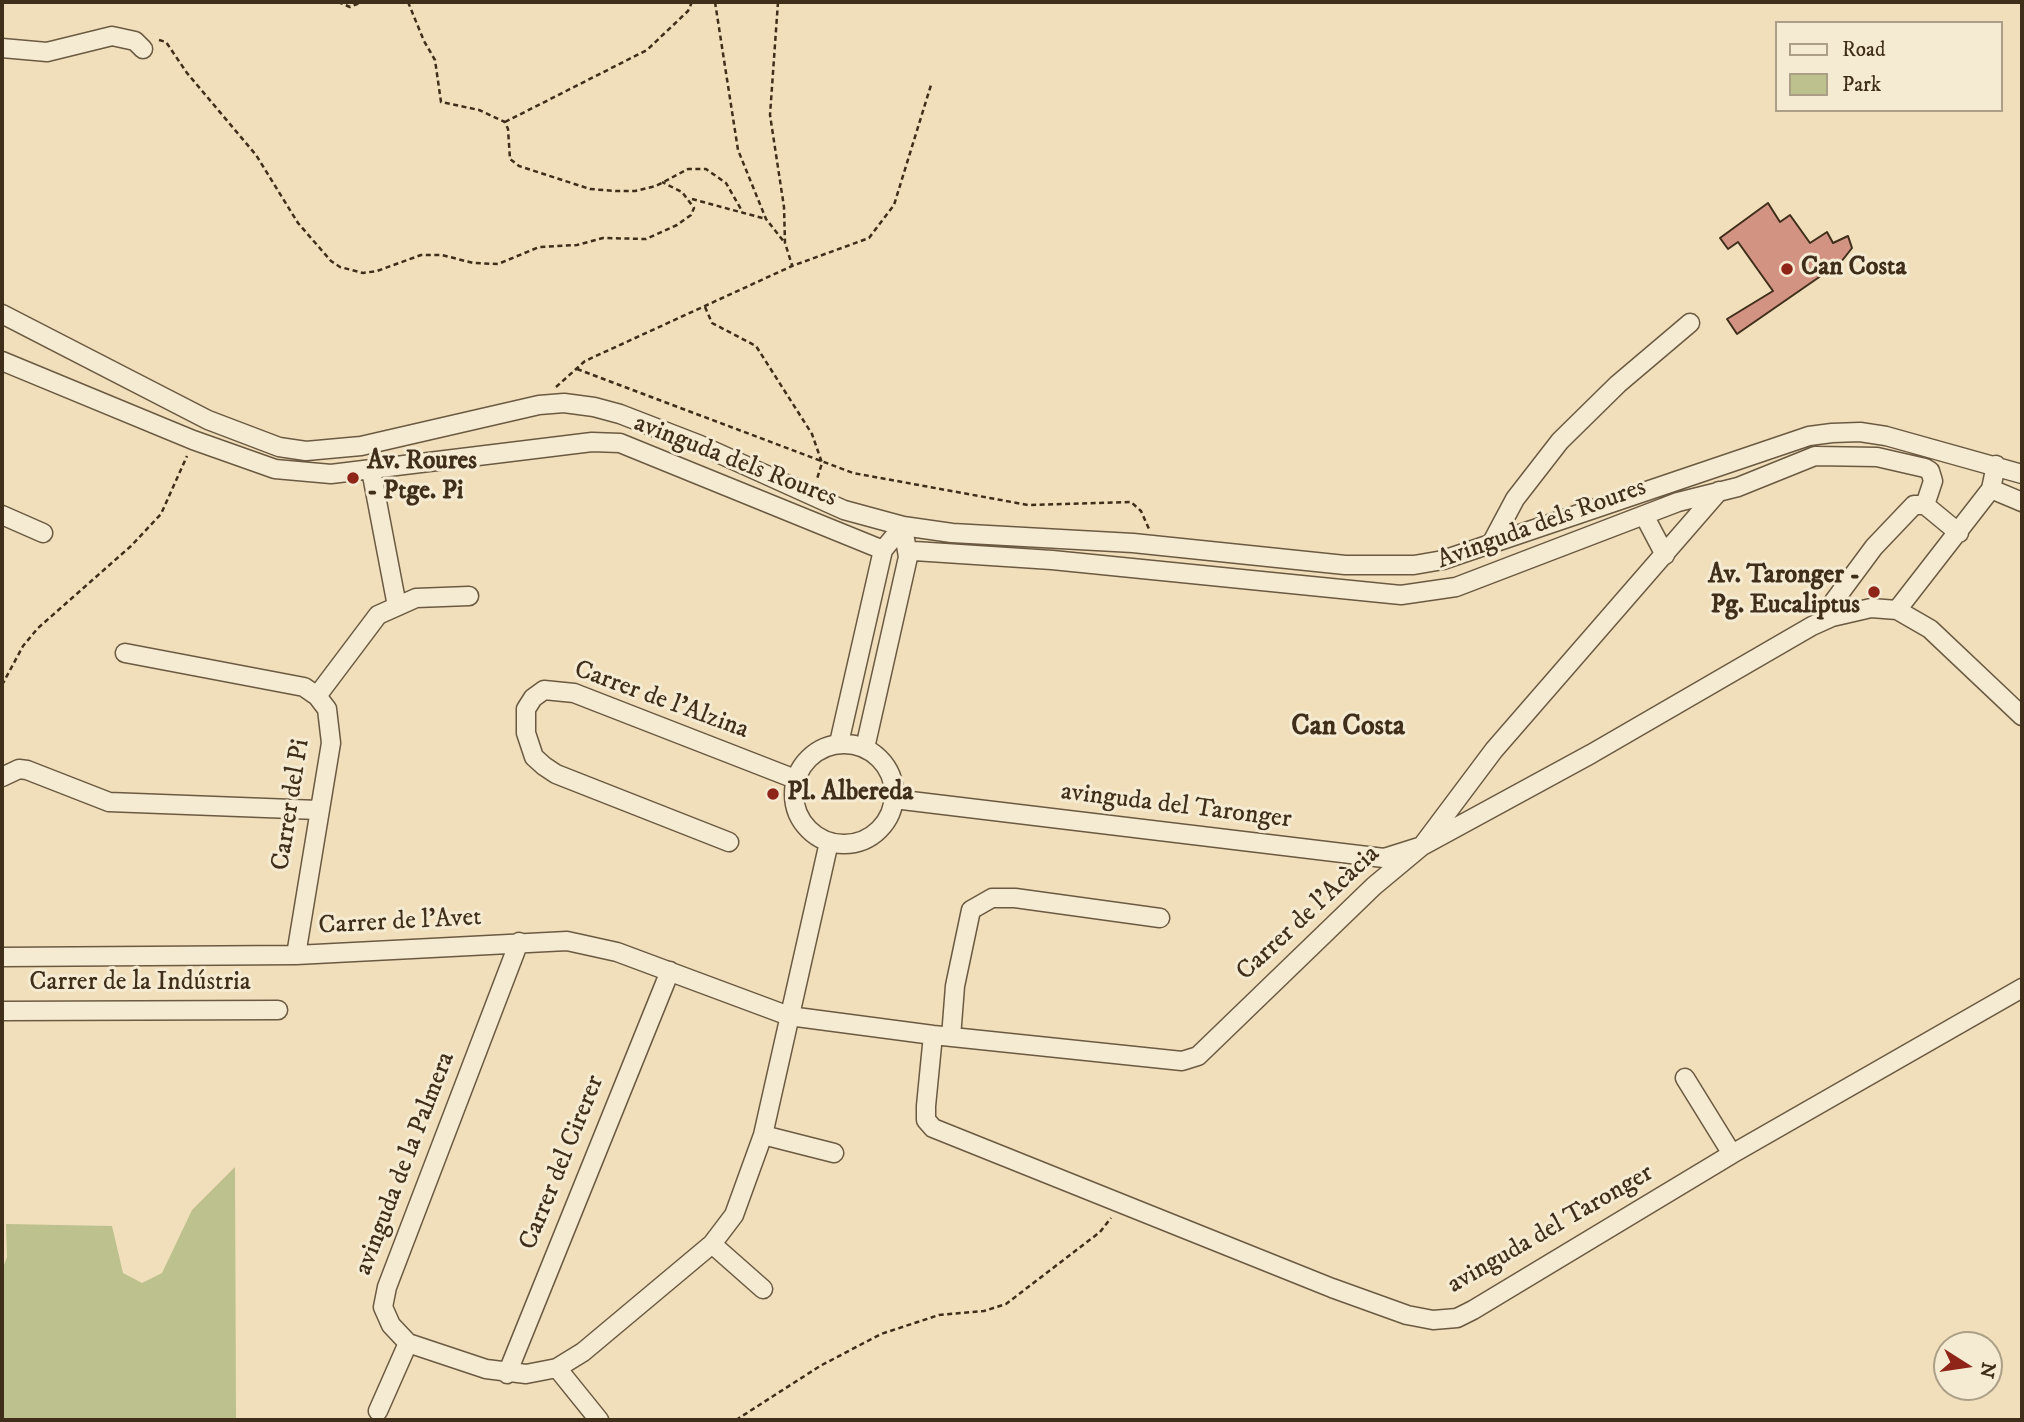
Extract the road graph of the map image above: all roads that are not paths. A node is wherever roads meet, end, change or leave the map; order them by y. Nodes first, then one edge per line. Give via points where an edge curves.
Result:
1 (2, 48) edge
2 (143, 49) road end
3 (2, 314) edge
4 (1690, 323) dead end
5 (2, 360) edge
6 (1996, 465) junction
7 (372, 470) junction
8 (2022, 474) edge
9 (1991, 489) junction
10 (1719, 491) junction
11 (2022, 502) edge
12 (1925, 505) junction
13 (844, 510) junction
14 (2, 515) edge
15 (1645, 517) junction
16 (903, 526) junction
17 (43, 533) dead end
18 (952, 533) junction
19 (1959, 533) junction
20 (1490, 546) junction
21 (883, 550) junction
22 (911, 554) junction
23 (1665, 555) junction
24 (469, 596) dead end
25 (397, 606) junction
26 (1897, 610) junction
27 (1832, 617) junction
28 (125, 653) dead end
29 (317, 696) junction
30 (2022, 716) edge
31 (839, 743) junction
32 (865, 748) junction
33 (2, 777) edge
34 (795, 779) junction
35 (894, 799) junction
36 (318, 810) junction
37 (729, 842) dead end
38 (829, 842) junction
39 (1422, 846) junction
40 (1160, 918) dead end
41 (519, 942) junction
42 (296, 955) junction
43 (2, 957) edge
44 (670, 971) junction
45 (2022, 988) edge
46 (278, 1010) dead end
47 (2, 1011) edge
48 (789, 1016) junction
49 (942, 1036) junction
50 (1685, 1078) dead end
51 (763, 1135) junction
52 (834, 1153) dead end
53 (1732, 1153) junction
54 (712, 1244) junction
55 (763, 1289) dead end
56 (408, 1343) junction
57 (557, 1368) junction
58 (506, 1374) junction
59 (378, 1410) dead end
60 (599, 1420) edge

1 - 2 street via 47,52 112,36 135,41
3 - 13 street via 251,439 306,451 361,446 539,405 574,404 620,414 700,445
4 - 20 street via 1560,441 1515,499
5 - 7 street, avinguda dels Roures via 275,469 306,474
6 - 8 street
6 - 9 street
6 - 20 street via 1860,432 1809,436
7 - 21 street, avinguda dels Roures via 592,442 620,443
7 - 25 street
9 - 11 street
9 - 19 street
10 - 12 street, Avinguda dels Roures via 1815,456 1877,457 1930,471 1933,481
10 - 15 street, Avinguda dels Roures
10 - 23 street, Carrer de l'Acàcia
12 - 19 street
12 - 27 street via 1914,505 1874,547 1834,601
13 - 16 street
13 - 21 street via 873,533
14 - 17 street
15 - 22 street, Avinguda dels Roures via 1456,587 1401,595 1052,559
15 - 23 street
16 - 18 street
16 - 21 street
16 - 22 street
18 - 20 street via 1150,544 1379,566 1429,564
18 - 22 street
19 - 26 street
21 - 22 street, avinguda dels Roures via 894,557
21 - 31 street
22 - 32 street
23 - 39 street, Carrer de l'Acàcia via 1494,750
24 - 25 street via 416,598
25 - 29 street via 378,615
26 - 27 street, avinguda del Taronger via 1871,608
26 - 30 street, avinguda del Taronger via 1930,629
27 - 39 street, avinguda del Taronger
28 - 29 street via 304,687
29 - 36 street, Carrer del Pi via 327,709 331,743
31 - 32 street
31 - 34 street via 813,753
32 - 35 street via 888,770
33 - 36 street via 27,770 109,802
34 - 37 street, Carrer de l'Alzina via 574,693 544,690 533,698 526,709 526,733 534,757 544,766
34 - 38 street via 795,808 802,823
35 - 38 street via 884,825 873,835 859,842
35 - 39 street, avinguda del Taronger via 1384,858
36 - 42 street, Carrer del Pi
38 - 48 street
39 - 49 street, Carrer de l'Acàcia via 1374,886 1198,1056 1163,1061
40 - 49 street via 992,898 971,910
41 - 42 street, Carrer de l'Avet
41 - 44 street, Carrer de l'Avet via 591,945
41 - 56 street, avinguda de la Palmera via 387,1287 383,1307 391,1325
42 - 43 street, Carrer de l'Avet
44 - 48 street, Carrer de l'Avet
44 - 58 street, Carrer del Cirerer
45 - 53 street, avinguda del Taronger
46 - 47 street, Carrer de la Indústria
48 - 49 street, Carrer de l'Acàcia
48 - 51 street
49 - 53 street, avinguda del Taronger via 926,1106 926,1120 933,1128 1332,1288 1433,1320 1457,1318 1473,1310
50 - 53 street
51 - 52 street
51 - 54 street via 743,1196
54 - 55 street
54 - 57 street via 583,1352
56 - 58 street
56 - 59 street
57 - 58 street
57 - 60 street

